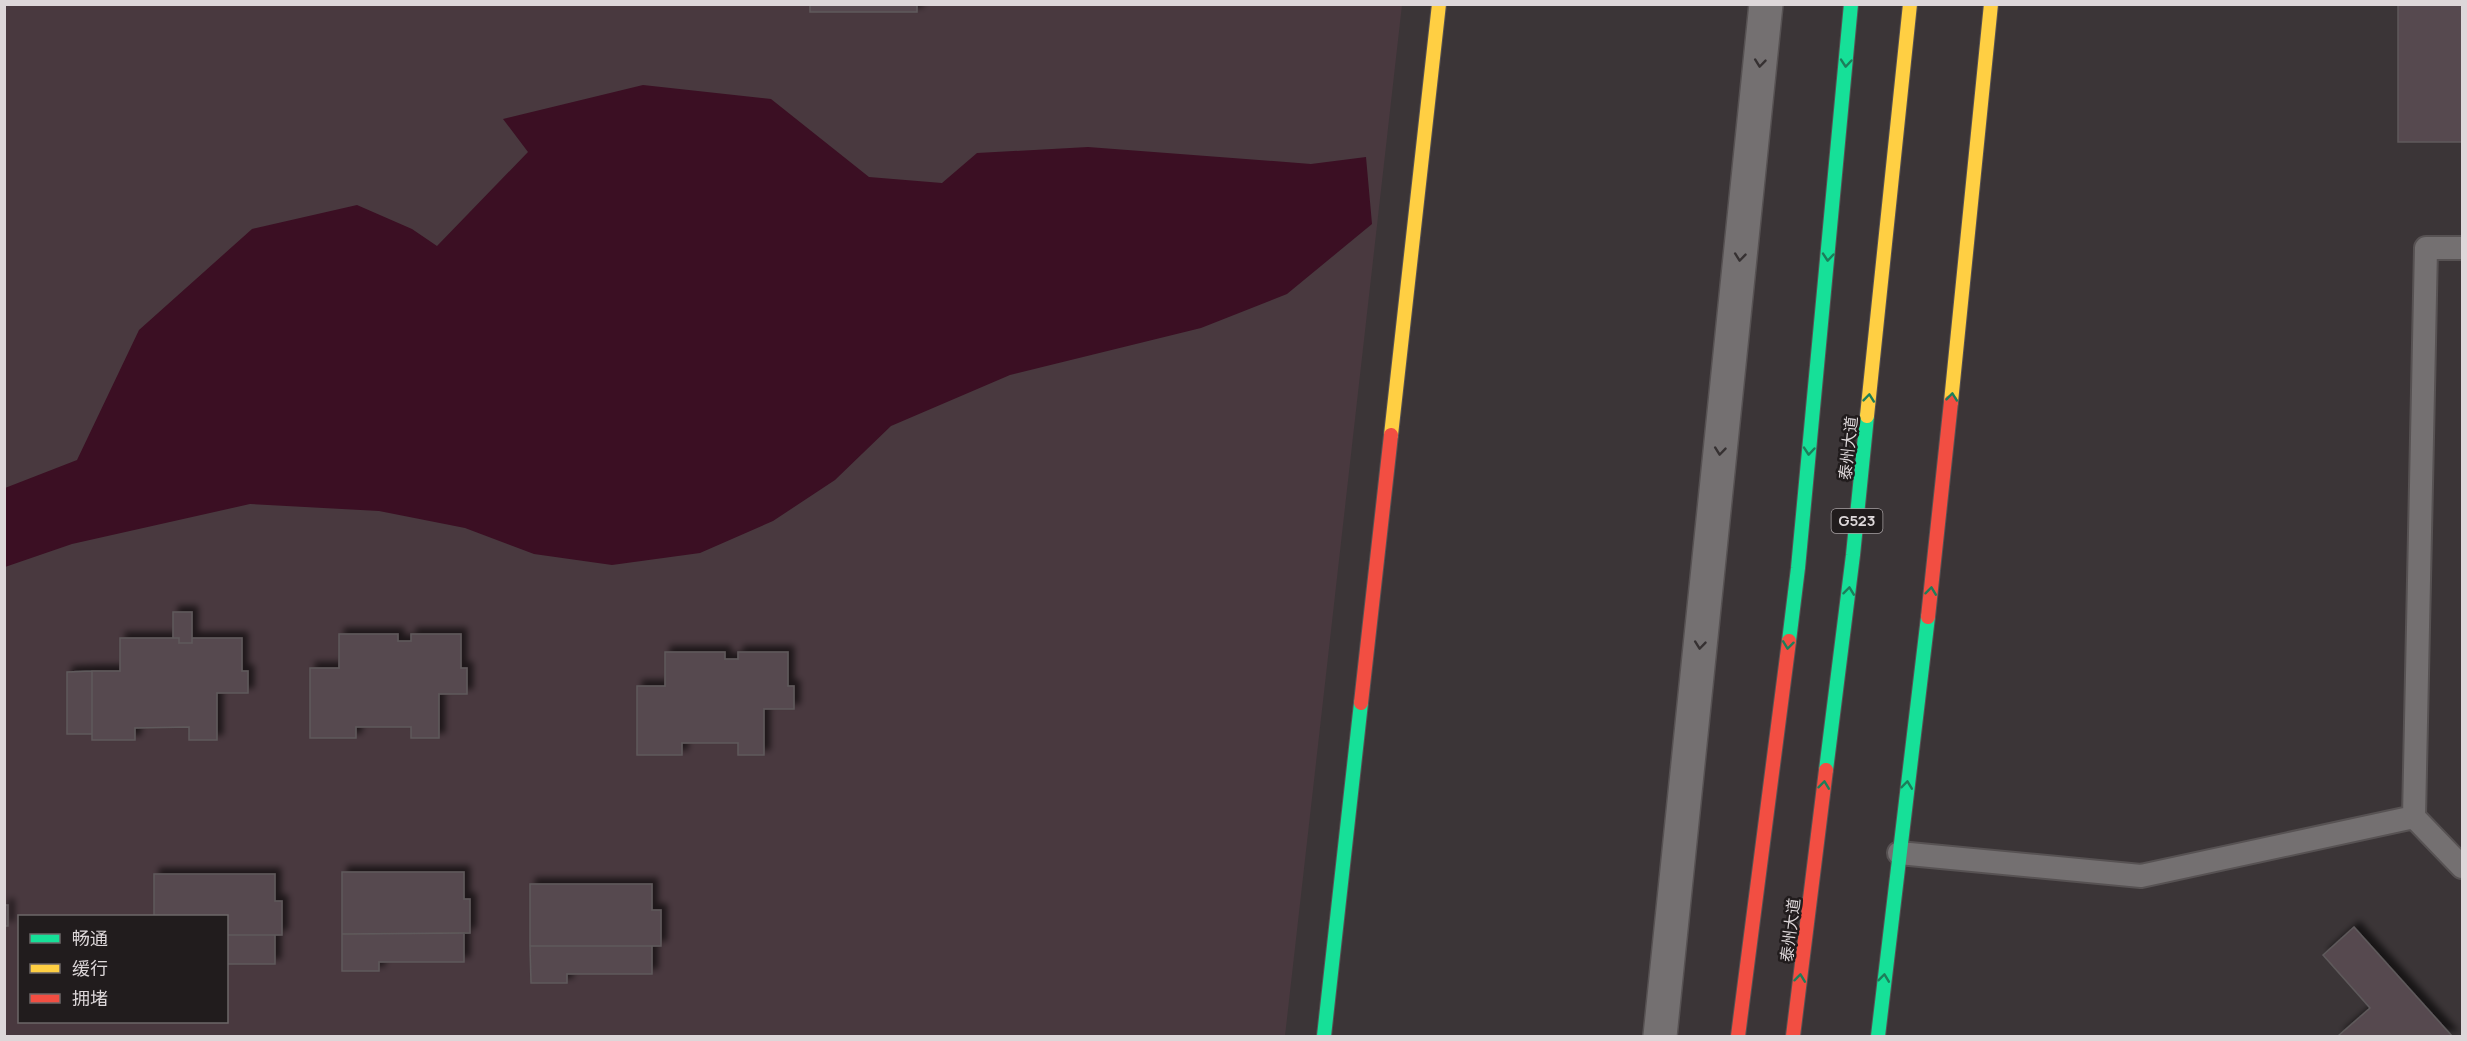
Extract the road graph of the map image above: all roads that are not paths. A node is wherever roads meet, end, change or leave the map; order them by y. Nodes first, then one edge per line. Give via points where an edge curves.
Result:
1 (1439, 4) edge
2 (1766, 4) edge
3 (1851, 4) edge
4 (1910, 4) edge
5 (1991, 4) edge
6 (2463, 248) edge
7 (2414, 817) junction
8 (1899, 853) junction
9 (2463, 867) edge
10 (1324, 1036) edge
11 (1660, 1036) edge
12 (1738, 1036) edge
13 (1793, 1036) edge
14 (1878, 1036) edge

1 - 10 main road
2 -> 11 street
3 -> 12 main road via 1798,568
13 -> 4 main road, 泰州大道 / G523 via 1853,555
8 -> 5 main road via 1939,521
6 - 7 lane via 2426,248
7 - 8 lane via 2141,876
7 - 9 lane
14 -> 8 main road

